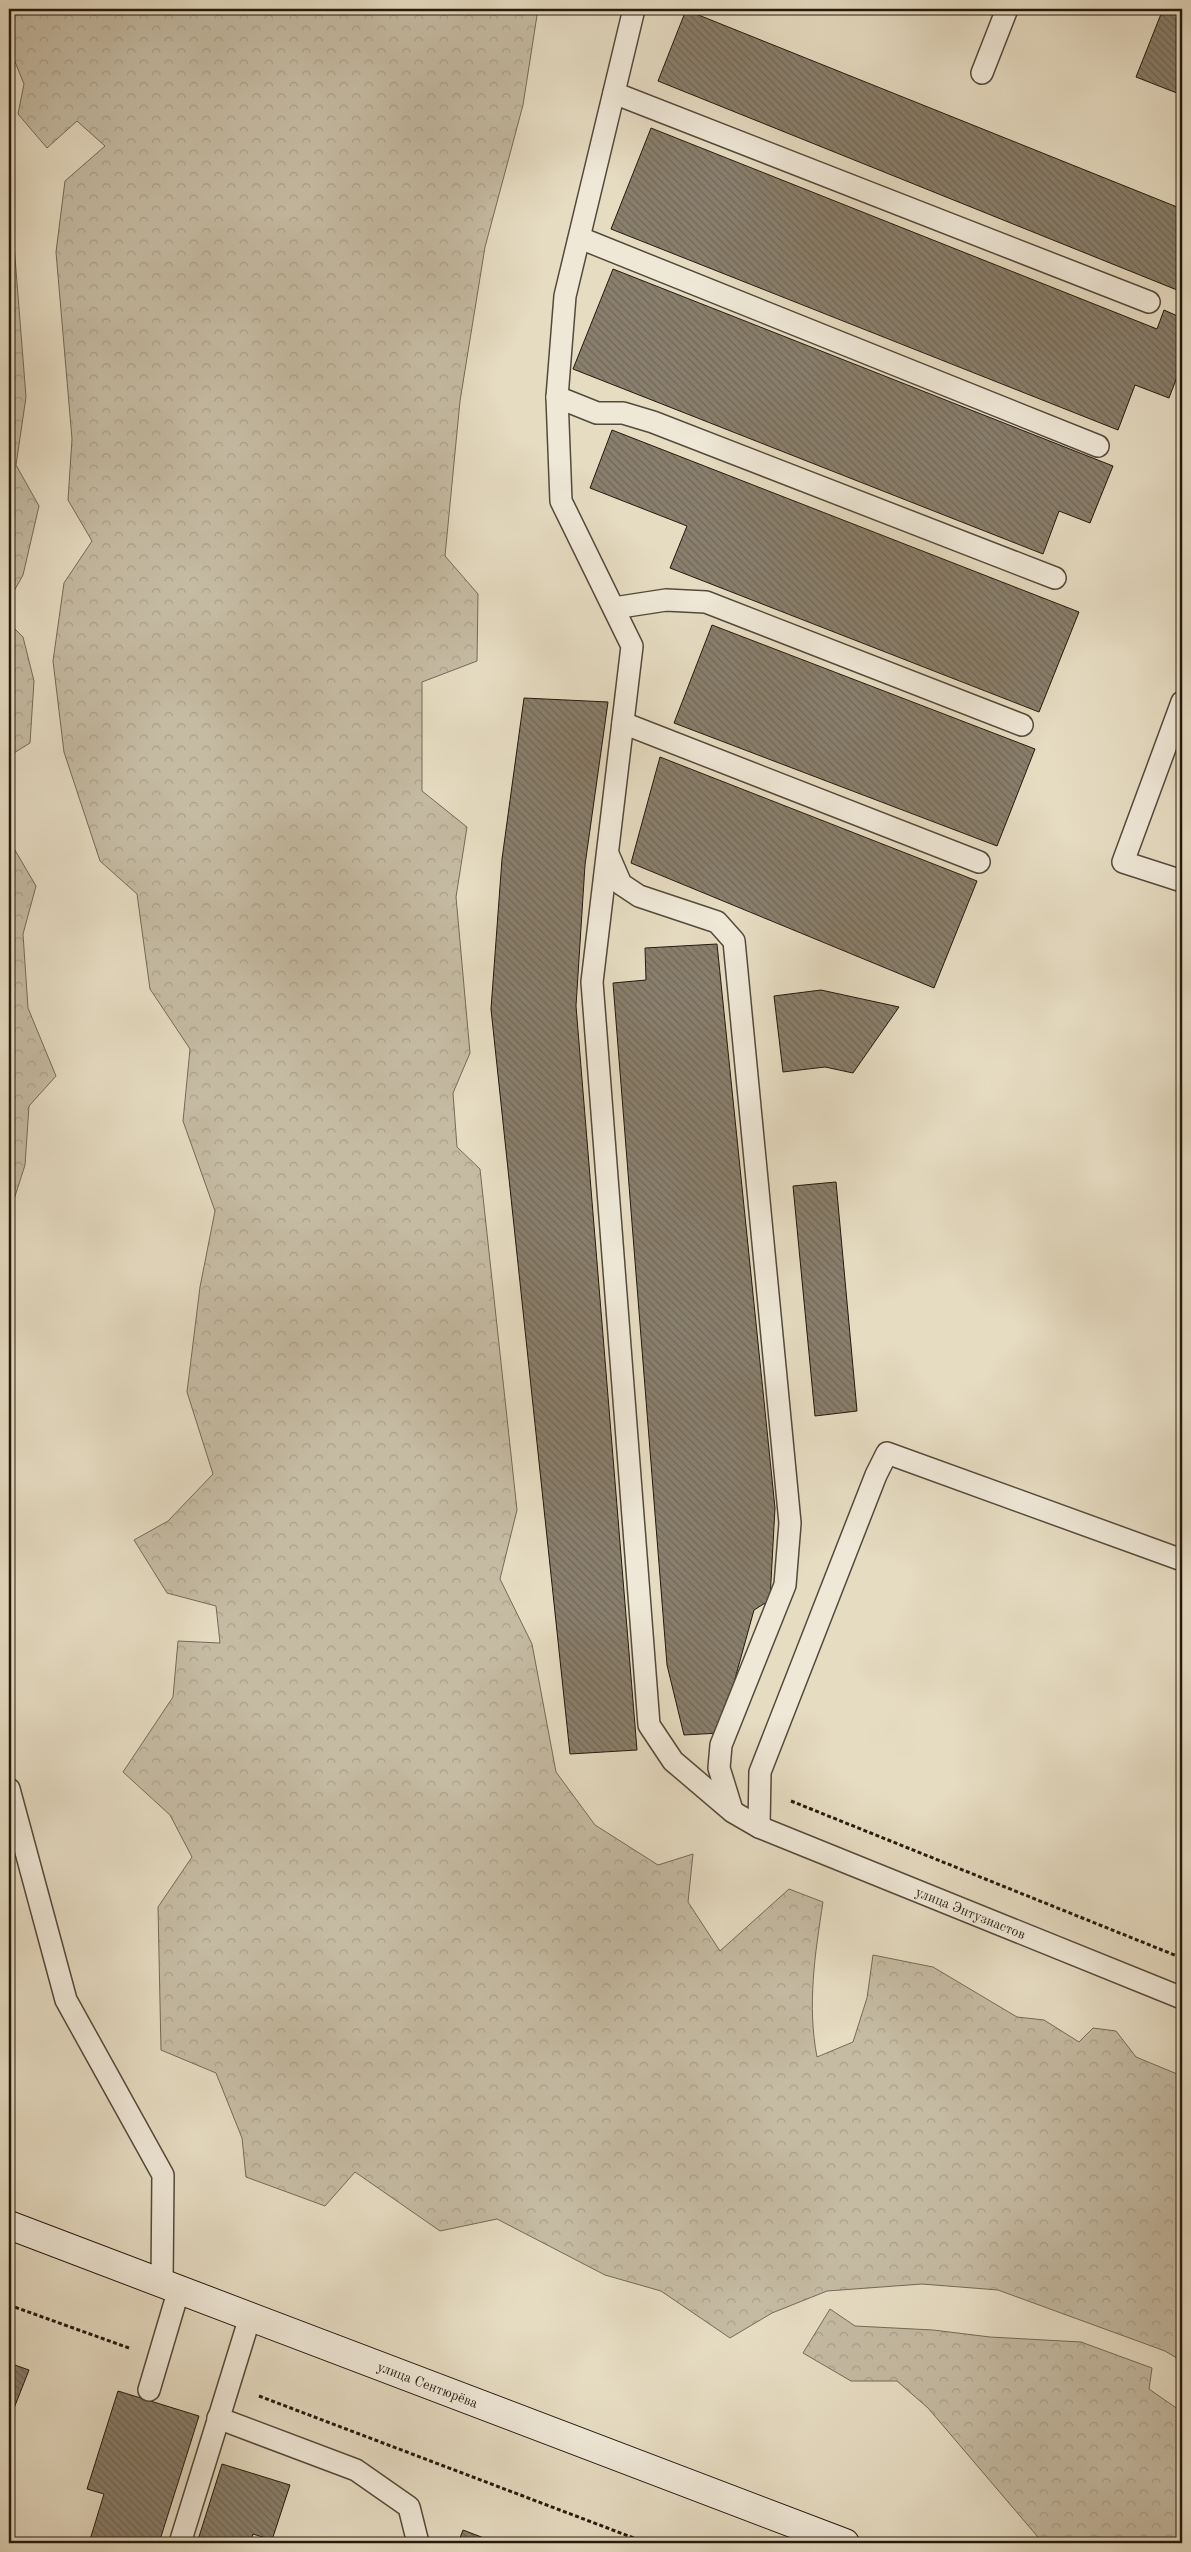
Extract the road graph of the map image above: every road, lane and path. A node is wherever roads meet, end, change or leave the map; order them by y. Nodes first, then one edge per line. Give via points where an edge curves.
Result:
1 (634, 9) edge
2 (1007, 9) edge
3 (982, 74) dead end
4 (614, 93) junction
5 (580, 238) junction
6 (1149, 302) dead end
7 (558, 397) junction
8 (1098, 446) dead end
9 (1055, 578) dead end
10 (614, 608) junction
11 (1182, 702) edge
12 (623, 723) junction
13 (1022, 726) dead end
14 (607, 851) junction
15 (979, 862) dead end
16 (1182, 882) edge
17 (1182, 1560) edge
18 (9, 1789) edge
19 (760, 1789) junction
20 (733, 1812) junction
21 (759, 1827) junction
22 (1182, 1958) edge
23 (1182, 1998) edge
24 (9, 2226) edge
25 (171, 2286) junction
26 (250, 2317) junction
27 (149, 2390) dead end
28 (218, 2418) junction
29 (180, 2543) edge
30 (418, 2543) edge
31 (845, 2543) edge

1 - 4 lane, улица Энтузиастов
2 - 3 lane
4 - 5 lane, улица Энтузиастов
4 - 6 lane
5 - 7 lane, улица Энтузиастов via 566,296
5 - 8 lane
7 - 9 lane via 597,413 624,413 654,422
7 - 10 lane, улица Энтузиастов via 561,502
10 - 12 lane, улица Энтузиастов via 632,646
10 - 13 lane via 666,600 706,602
11 - 16 lane via 1123,862
12 - 14 lane, улица Энтузиастов
12 - 15 lane
14 - 20 lane, улица Энтузиастов via 592,982 649,1725 673,1761
14 - 20 lane via 621,884 639,896 717,922 734,941 790,1523 785,1585 721,1745 718,1768
17 - 19 lane via 887,1453 760,1772
18 - 25 lane via 66,2000 163,2176
19 - 21 lane
19 - 22 path
20 - 21 lane, улица Энтузиастов
21 - 23 lane, улица Энтузиастов
24 - 25 main road, улица Сентюрёва
25 - 26 main road, улица Сентюрёва
25 - 27 lane
26 - 28 lane
26 - 31 main road, улица Сентюрёва
28 - 29 lane
28 - 30 lane via 356,2470 409,2507

